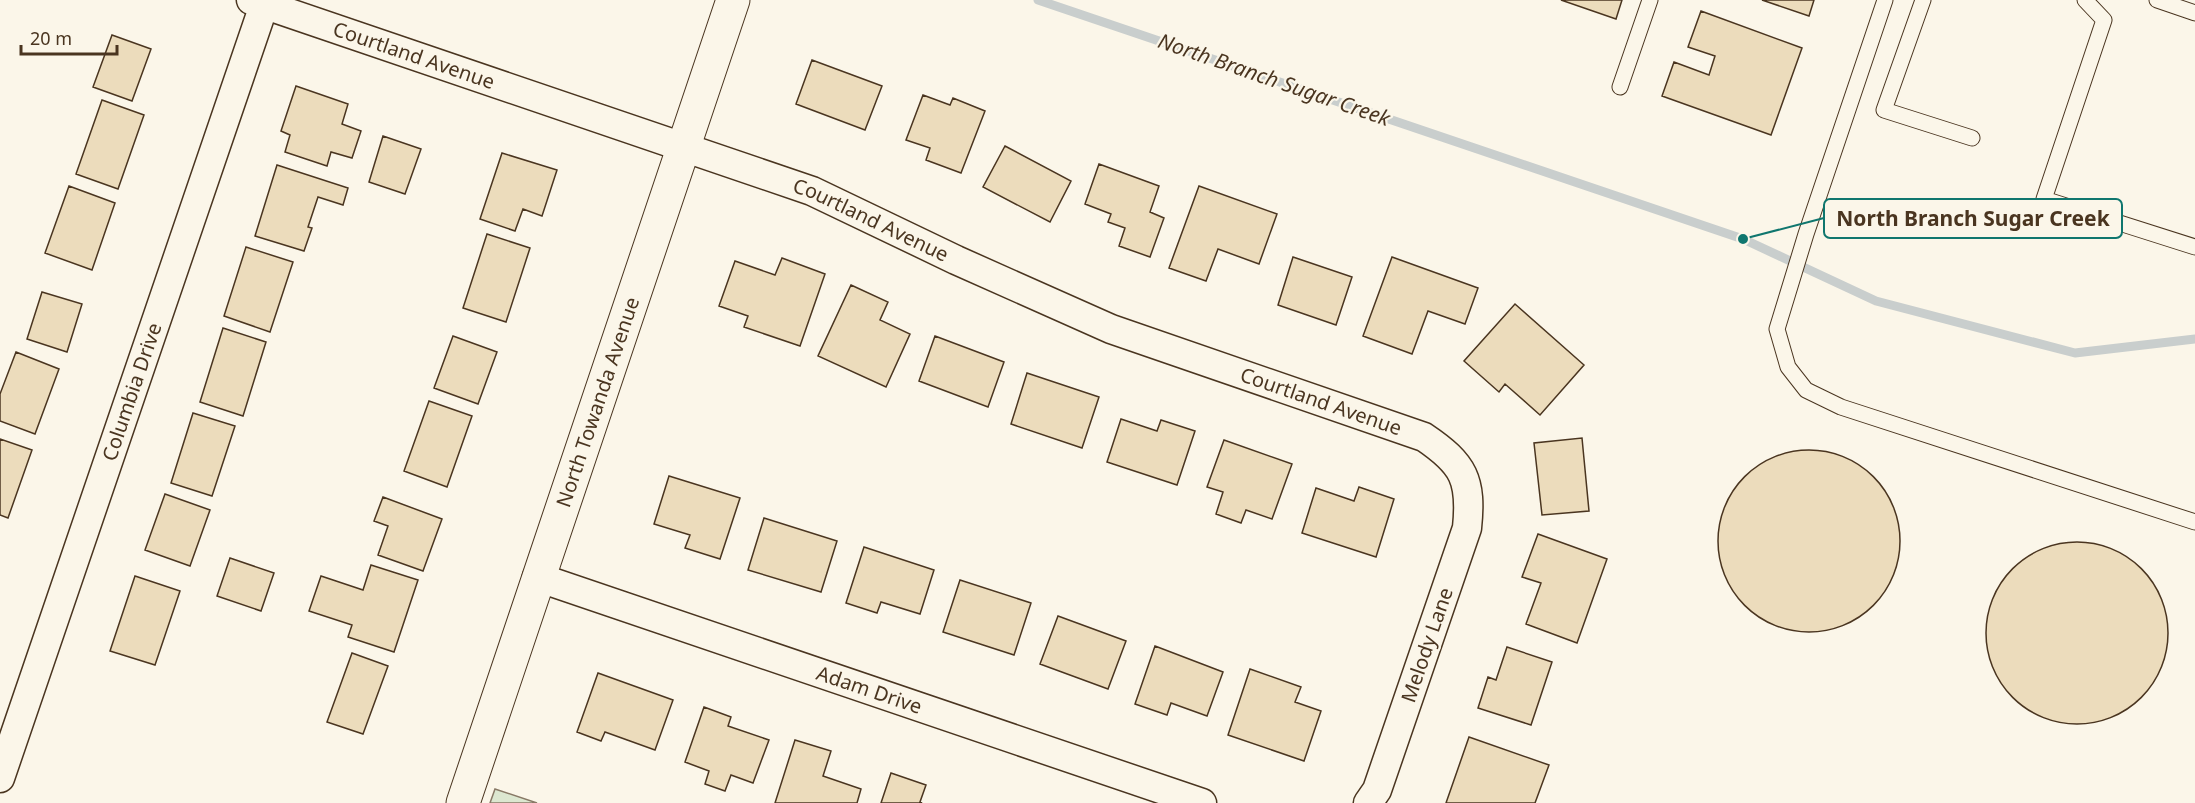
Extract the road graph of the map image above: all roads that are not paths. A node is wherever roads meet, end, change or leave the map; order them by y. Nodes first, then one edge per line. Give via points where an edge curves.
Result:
1 (733, 0) edge
2 (1650, 0) edge
3 (1885, 0) edge
4 (1923, 0) edge
5 (2085, 0) edge
6 (2157, 0) edge
7 (257, 2) edge
8 (2195, 13) edge
9 (1620, 87) dead end
10 (1972, 138) dead end
11 (683, 147) junction
12 (2195, 247) edge
13 (1466, 483) joint
14 (2195, 522) edge
15 (537, 577) junction
16 (0, 778) edge
17 (463, 803) edge
18 (1202, 803) edge
19 (1368, 803) edge

1 - 11 main road, North Towanda Avenue
2 - 9 lane
3 - 14 lane via 1777,329 1788,367 1806,390 1841,407
4 - 10 lane via 1884,110
5 - 12 lane via 2104,20 2044,199
6 - 8 lane
7 - 11 street, Courtland Avenue
7 - 16 street, Columbia Drive
11 - 13 street, Courtland Avenue via 812,191 1111,329 1424,436 1455,462
11 - 15 main road, North Towanda Avenue
13 - 19 street, Melody Lane via 1467,528 1377,790
15 - 17 main road, North Towanda Avenue
15 - 18 street, Adam Drive

